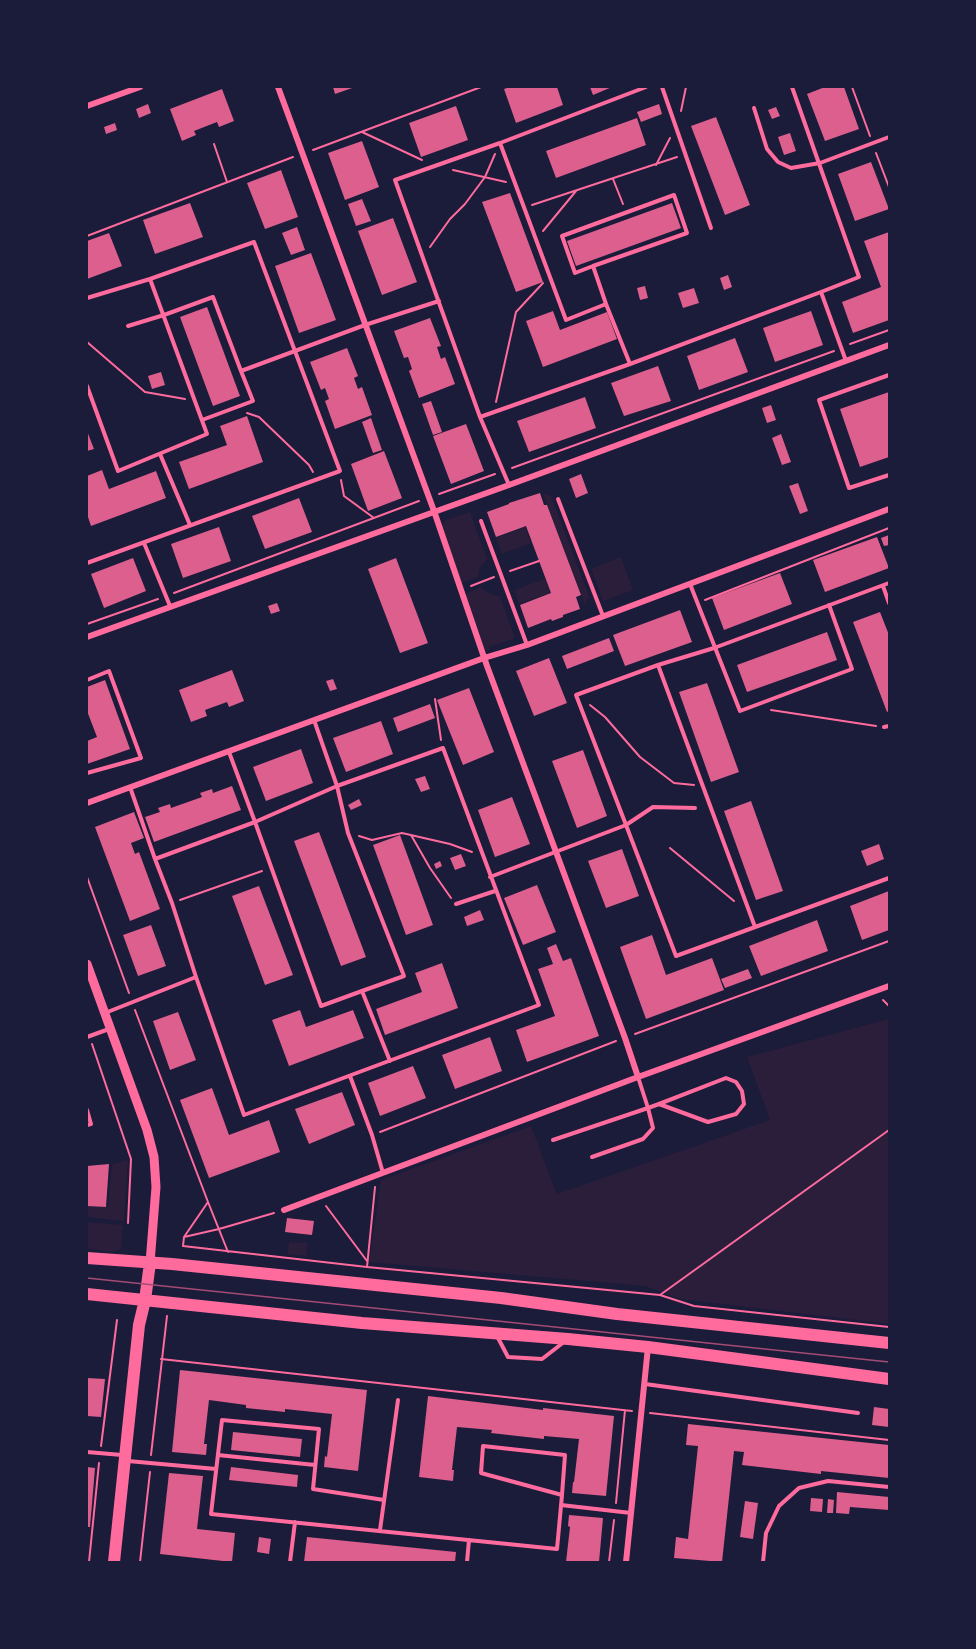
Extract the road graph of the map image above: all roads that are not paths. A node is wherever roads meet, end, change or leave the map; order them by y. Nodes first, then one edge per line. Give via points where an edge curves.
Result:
1 (140, 87) edge
2 (278, 87) edge
3 (646, 87) edge
4 (662, 87) edge
5 (792, 87) edge
6 (87, 106) edge
7 (754, 108) dead end
8 (889, 137) edge
9 (500, 143) junction
10 (820, 163) junction
11 (711, 228) dead end
12 (593, 266) junction
13 (150, 279) junction
14 (821, 292) junction
15 (87, 298) edge
16 (439, 301) junction
17 (606, 303) junction
18 (164, 315) junction
19 (365, 325) junction
20 (128, 326) dead end
21 (889, 345) edge
22 (295, 351) junction
23 (846, 361) junction
24 (630, 364) junction
25 (241, 371) junction
26 (889, 375) edge
27 (87, 386) edge
28 (480, 417) junction
29 (202, 420) junction
30 (160, 454) junction
31 (889, 475) edge
32 (509, 485) junction
33 (558, 499) dead end
34 (889, 509) edge
35 (434, 511) junction
36 (481, 521) dead end
37 (190, 525) junction
38 (144, 543) junction
39 (87, 563) edge
40 (889, 583) edge
41 (690, 584) junction
42 (882, 586) junction
43 (889, 603) edge
44 (829, 605) junction
45 (170, 606) junction
46 (603, 616) junction
47 (87, 637) edge
48 (526, 645) junction
49 (714, 648) junction
50 (484, 658) junction
51 (658, 665) junction
52 (87, 680) edge
53 (314, 720) junction
54 (228, 751) junction
55 (87, 773) edge
56 (337, 786) junction
57 (130, 787) junction
58 (87, 803) edge
59 (695, 808) dead end
60 (255, 822) junction
61 (626, 825) junction
62 (556, 852) junction
63 (155, 859) junction
64 (490, 877) junction
65 (889, 878) edge
66 (495, 891) junction
67 (456, 904) road end
68 (755, 927) junction
69 (87, 964) edge
70 (196, 977) junction
71 (889, 986) edge
72 (362, 991) junction
73 (105, 1012) junction
74 (111, 1029) junction
75 (88, 1037) edge
76 (390, 1061) junction
77 (350, 1076) junction
78 (638, 1077) junction
79 (659, 1104) junction
80 (648, 1108) junction
81 (87, 1110) edge
82 (87, 1125) edge
83 (553, 1140) dead end
84 (592, 1156) dead end
85 (380, 1174) junction
86 (284, 1210) road end
87 (87, 1258) edge
88 (150, 1263) junction
89 (87, 1294) edge
90 (145, 1300) junction
91 (496, 1333) junction
92 (568, 1339) junction
93 (889, 1343) edge
94 (648, 1347) junction
95 (889, 1378) edge
96 (644, 1384) junction
97 (398, 1400) dead end
98 (858, 1413) dead end
99 (87, 1452) edge
100 (218, 1455) junction
101 (125, 1458) junction
102 (315, 1465) junction
103 (216, 1469) junction
104 (889, 1487) edge
105 (562, 1495) junction
106 (384, 1500) junction
107 (561, 1505) junction
108 (631, 1513) junction
109 (295, 1522) junction
110 (380, 1530) junction
111 (469, 1540) junction
112 (114, 1562) edge
113 (290, 1562) edge
114 (467, 1562) edge
115 (626, 1562) edge
116 (763, 1562) edge

1 - 6 street
2 - 19 street
3 - 9 lane
4 - 11 lane
5 - 10 lane
7 - 10 lane via 767,149 778,162 791,168
8 - 10 lane
9 - 16 lane via 395,180
9 - 17 lane via 566,320
10 - 14 lane via 859,277
12 - 12 lane via 687,233 674,195 562,236 575,273
12 - 17 lane
13 - 15 lane
13 - 18 lane
13 - 22 lane via 254,242
14 - 23 lane
14 - 24 lane
16 - 19 lane
16 - 28 lane
17 - 24 lane
18 - 20 lane
18 - 25 lane via 213,297
18 - 29 lane
19 - 22 lane
19 - 35 street
21 - 23 street
22 - 25 lane
22 - 37 lane via 340,471
23 - 32 street
24 - 28 lane
25 - 29 lane via 253,400
26 - 31 lane via 819,400 849,488
27 - 30 lane via 118,471
28 - 32 lane
29 - 30 lane via 207,434
30 - 37 lane
32 - 35 street
33 - 46 lane
34 - 41 street
35 - 45 street
35 - 50 street
36 - 48 lane
37 - 38 lane
38 - 39 lane
38 - 45 lane
40 - 42 lane
41 - 46 street
41 - 49 lane
42 - 43 lane
42 - 44 lane
44 - 49 lane
44 - 49 lane via 852,669 740,711
45 - 47 street
46 - 48 street
48 - 50 street
49 - 51 lane
50 - 53 street
50 - 62 street
51 - 61 lane via 576,695
51 - 68 lane
52 - 55 lane via 109,671 141,758
53 - 54 street
53 - 56 lane
54 - 57 street
54 - 60 lane
56 - 60 lane
56 - 64 lane via 443,748
56 - 72 lane via 348,833 404,976
57 - 58 street
57 - 63 lane
59 - 61 lane via 653,807
60 - 63 lane
60 - 72 lane via 321,1006
61 - 62 lane
61 - 68 lane via 676,956
62 - 64 lane
62 - 78 street
63 - 70 lane
64 - 66 lane
65 - 68 lane
66 - 67 lane
66 - 76 lane via 538,1005
69 - 73 street
70 - 73 lane
70 - 77 lane via 244,1115
71 - 78 street
72 - 76 lane
73 - 74 street
74 - 75 lane
74 - 88 street via 154,1158 156,1187
76 - 77 lane
77 - 85 lane via 372,1135
78 - 80 lane
78 - 85 street
79 - 79 lane via 726,1078 736,1082 744,1104 736,1114 708,1122
79 - 80 lane
80 - 83 lane
80 - 84 lane via 653,1128 643,1139
81 - 82 lane via 92,1124
85 - 86 street
87 - 88 main road
88 - 90 main road
88 - 93 main road
89 - 90 main road
90 - 91 main road
90 - 101 main road
91 - 92 main road
91 - 92 lane via 508,1357 531,1359 542,1359
92 - 94 main road
94 - 95 main road
94 - 96 street
96 - 98 lane
96 - 108 street
97 - 106 lane
99 - 101 lane
100 - 102 lane
100 - 102 lane via 222,1420 319,1429
100 - 103 lane
101 - 103 lane
101 - 112 main road
102 - 106 lane via 313,1490
103 - 109 lane via 212,1514
104 - 116 lane via 828,1481 799,1488 779,1506 766,1533
105 - 105 lane via 481,1473 483,1446 565,1455
105 - 107 lane
106 - 110 lane
107 - 108 lane
107 - 111 lane via 557,1549
108 - 115 street
109 - 110 lane
109 - 113 lane
110 - 111 lane
111 - 114 lane

